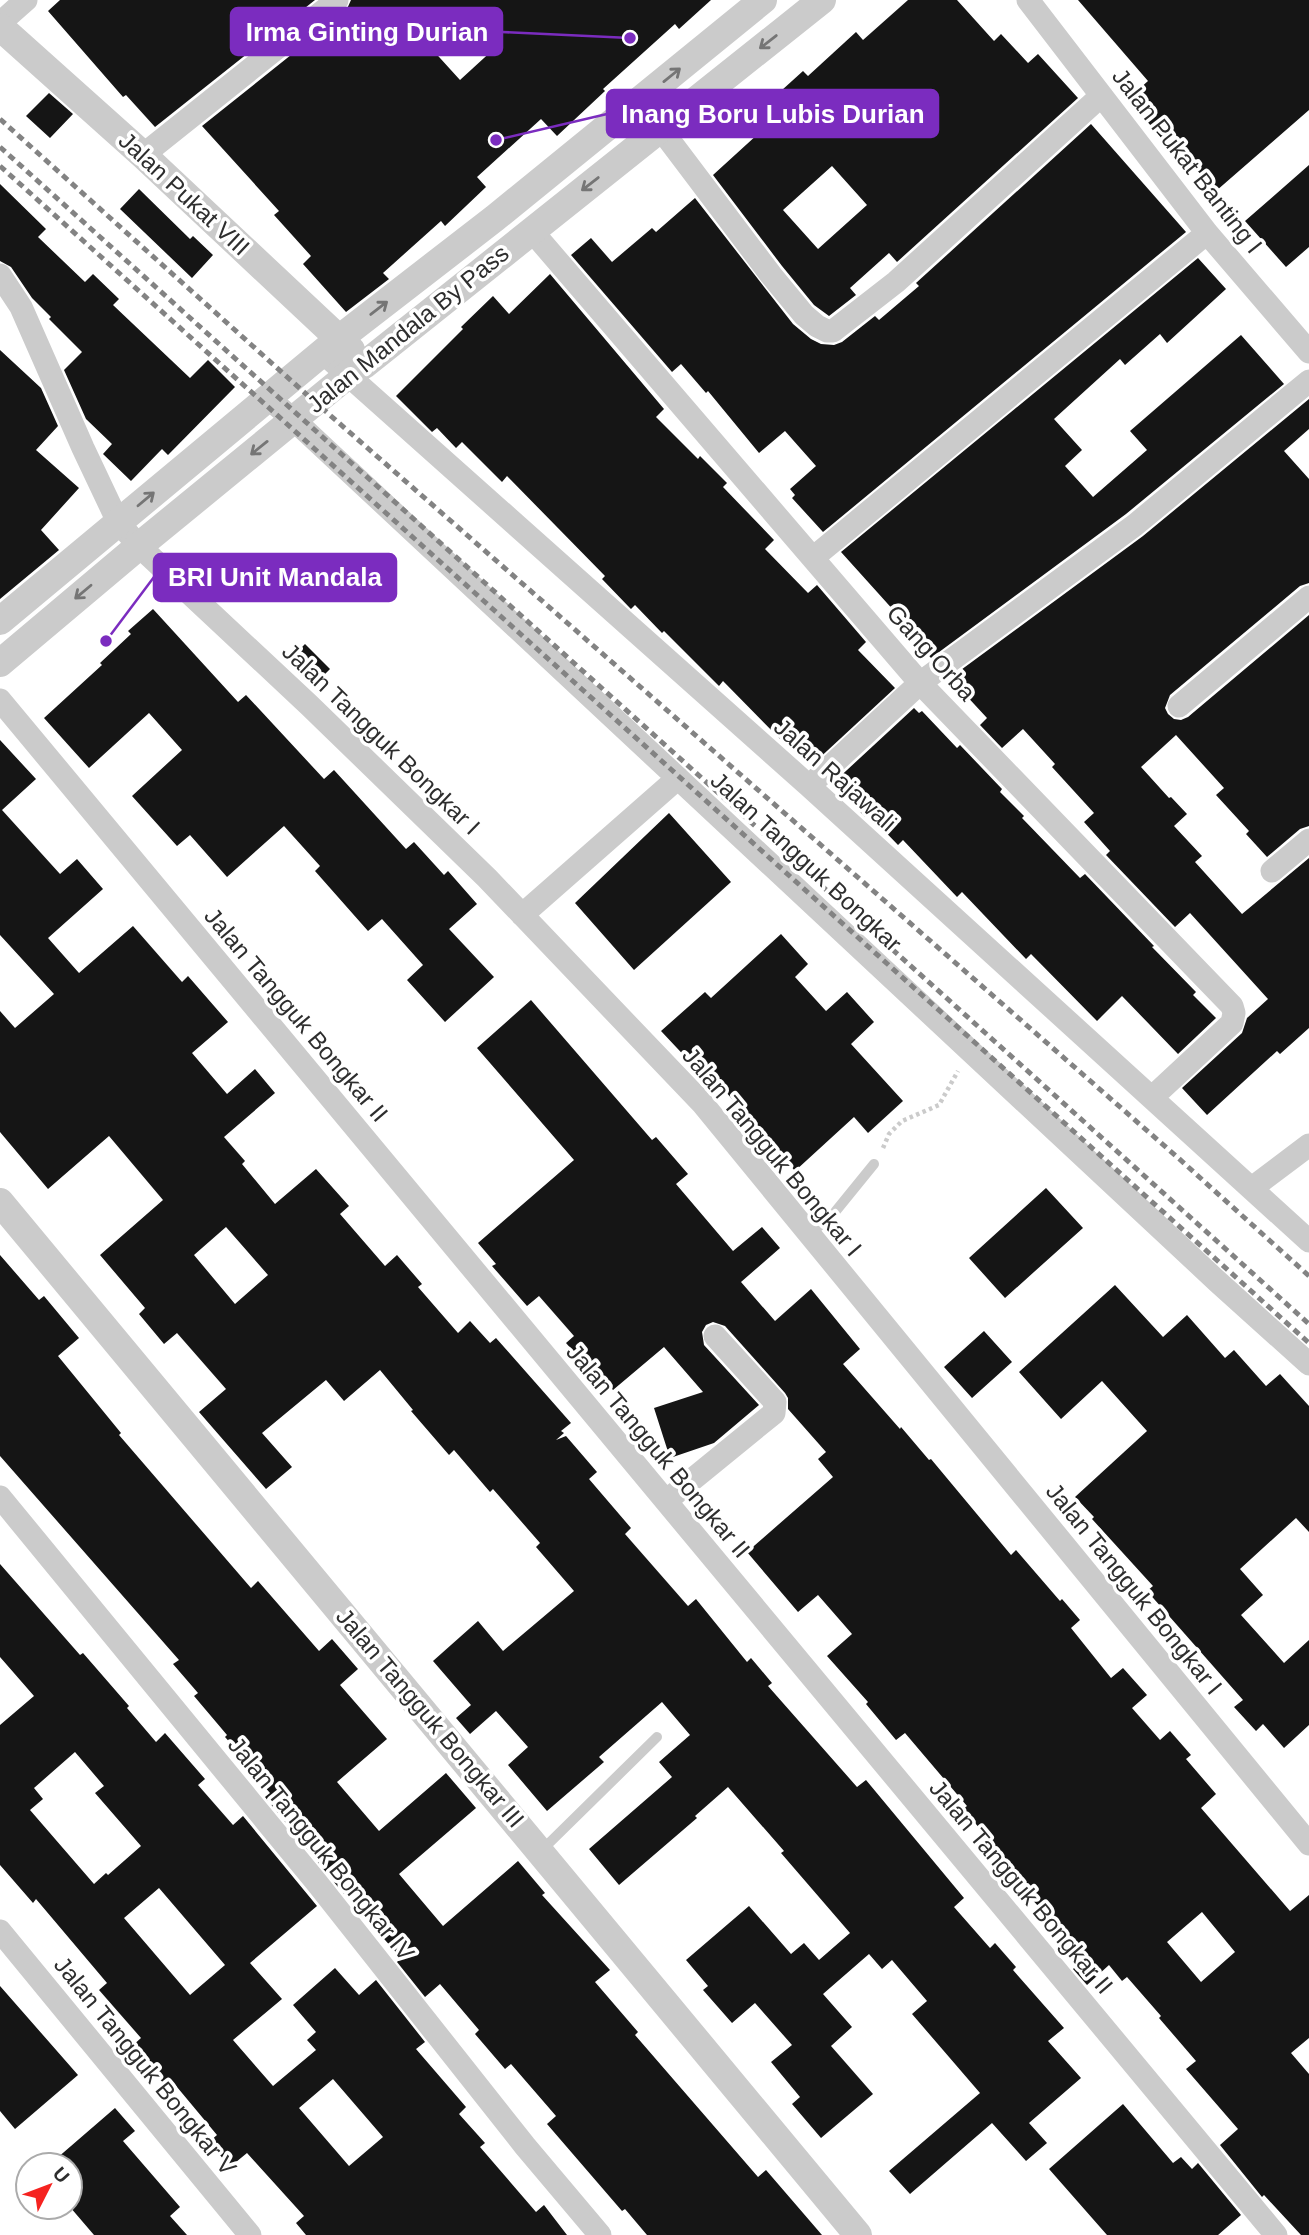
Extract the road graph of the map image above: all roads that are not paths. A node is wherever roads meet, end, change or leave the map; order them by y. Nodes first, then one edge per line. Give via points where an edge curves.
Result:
1 (26, 0) edge
2 (337, 0) edge
3 (763, 0) edge
4 (822, 0) edge
5 (1028, 0) edge
6 (0, 25) edge
7 (1101, 96) junction
8 (660, 128) junction
9 (143, 155) junction
10 (531, 230) junction
11 (1207, 233) junction
12 (0, 275) edge
13 (331, 345) junction
14 (1309, 352) edge
15 (356, 370) junction
16 (1309, 381) edge
17 (268, 398) junction
18 (294, 420) junction
19 (118, 523) junction
20 (139, 546) junction
21 (814, 557) junction
22 (1309, 597) edge
23 (0, 621) edge
24 (0, 663) edge
25 (920, 683) junction
26 (0, 700) edge
27 (1179, 706) dead end
28 (678, 778) junction
29 (808, 786) junction
30 (1309, 840) edge
31 (1272, 872) dead end
32 (522, 915) junction
33 (1159, 1091) dead end
34 (1309, 1145) edge
35 (874, 1164) road end
36 (1252, 1188) junction
37 (0, 1202) edge
38 (810, 1235) junction
39 (1309, 1241) edge
40 (715, 1336) dead end
41 (1309, 1364) edge
42 (0, 1497) edge
43 (666, 1501) junction
44 (657, 1737) dead end
45 (1309, 1844) edge
46 (541, 1851) junction
47 (0, 1931) edge
48 (250, 2235) edge
49 (600, 2235) edge
50 (858, 2235) edge
51 (1276, 2235) edge

1 - 6 street
2 - 9 street
13 -> 3 street, Jalan Mandala By Pass
4 -> 8 street, Jalan Mandala By Pass
5 - 7 street, Jalan Pukat Banting I
6 - 9 street, Jalan Pukat VIII
7 - 8 street via 896,282 833,331 804,315
7 - 11 street, Jalan Pukat Banting I
8 -> 10 street, Jalan Mandala By Pass
9 - 13 street, Jalan Pukat VIII
10 - 15 street, Jalan Mandala By Pass
10 - 21 street, Gang Orba
11 - 14 street, Jalan Pukat Banting I
11 - 21 street
12 - 19 street, Jalan Tangguk Bongkar I via 21,307
13 - 15 street, Jalan Pukat VIII
13 - 17 street, Jalan Mandala By Pass
15 - 18 street, Jalan Mandala By Pass
15 - 29 street, Jalan Rajawali
16 - 25 street via 1135,525
17 - 18 street, Jalan Tangguk Bongkar
19 -> 17 street, Jalan Mandala By Pass
18 -> 20 street, Jalan Mandala By Pass
18 - 28 street, Jalan Tangguk Bongkar
19 - 20 street, Jalan Tangguk Bongkar I
19 - 23 street, Jalan Mandala By Pass
20 -> 24 street, Jalan Mandala By Pass
20 - 32 street, Jalan Tangguk Bongkar I
21 - 25 street, Gang Orba
22 - 27 street
25 - 29 street
25 - 33 street, Gang Orba via 1232,1006 1232,1023
26 - 43 street, Jalan Tangguk Bongkar II
28 - 32 street
28 - 41 street, Jalan Tangguk Bongkar
29 - 36 street, Jalan Rajawali
30 - 31 street
32 - 38 street, Jalan Tangguk Bongkar I via 702,1103
34 - 36 street
35 - 38 lane
36 - 39 street, Jalan Rajawali
37 - 46 street, Jalan Tangguk Bongkar III
38 - 45 street, Jalan Tangguk Bongkar I
40 - 43 street via 775,1402 774,1413
42 - 49 street, Jalan Tangguk Bongkar IV
43 - 51 street, Jalan Tangguk Bongkar II
44 - 46 lane
46 - 50 street, Jalan Tangguk Bongkar III
47 - 48 street, Jalan Tangguk Bongkar V

